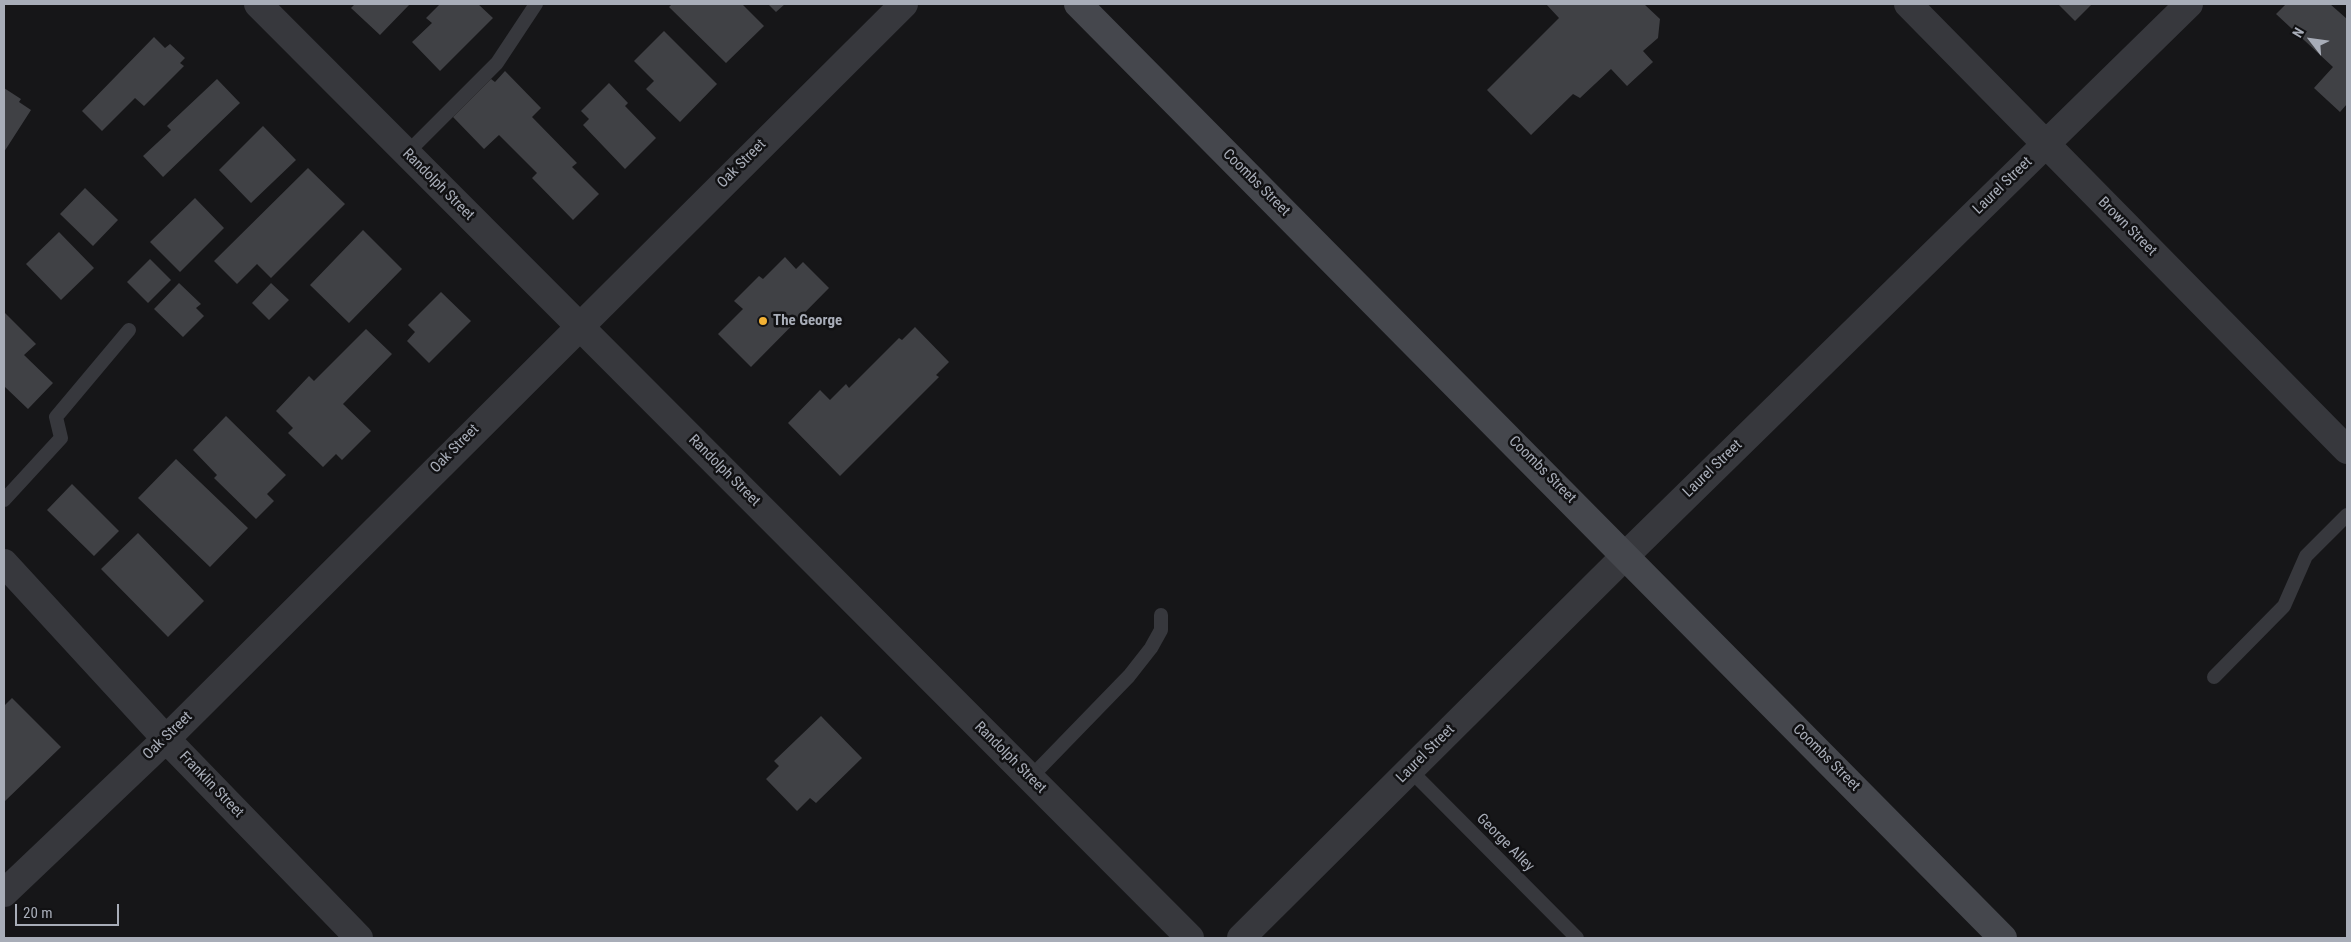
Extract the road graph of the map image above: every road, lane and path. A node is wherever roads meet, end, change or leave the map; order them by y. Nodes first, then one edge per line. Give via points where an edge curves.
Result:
1 (258, 4) edge
2 (536, 4) edge
3 (904, 4) edge
4 (1078, 4) edge
5 (1908, 4) edge
6 (2189, 4) edge
7 (2046, 144) junction
8 (407, 153) junction
9 (579, 326) junction
10 (129, 330) dead end
11 (2347, 450) edge
12 (4, 500) edge
13 (2347, 515) edge
14 (1626, 555) junction
15 (4, 563) edge
16 (1161, 615) dead end
17 (2214, 677) dead end
18 (166, 739) junction
19 (1410, 770) junction
20 (1030, 778) junction
21 (4, 893) edge
22 (359, 938) edge
23 (1190, 938) edge
24 (1241, 938) edge
25 (1577, 938) edge
26 (2004, 938) edge

1 - 8 street, Randolph Street
2 - 8 lane via 497,62
3 - 9 street, Oak Street
4 - 14 street, Coombs Street
5 - 7 street, Brown Street
6 - 7 street, Laurel Street
7 - 11 street, Brown Street
7 - 14 street, Laurel Street
8 - 9 street, Randolph Street
9 - 18 street, Oak Street
9 - 20 street, Randolph Street
10 - 12 lane via 56,417 61,438
13 - 17 lane via 2306,556 2284,606
14 - 19 street, Laurel Street
14 - 26 street, Coombs Street
15 - 18 street, Franklin Street
16 - 20 lane via 1161,630 1129,676
18 - 21 street, Oak Street
18 - 22 street, Franklin Street
19 - 24 street, Laurel Street
19 - 25 lane, George Alley
20 - 23 street, Randolph Street

